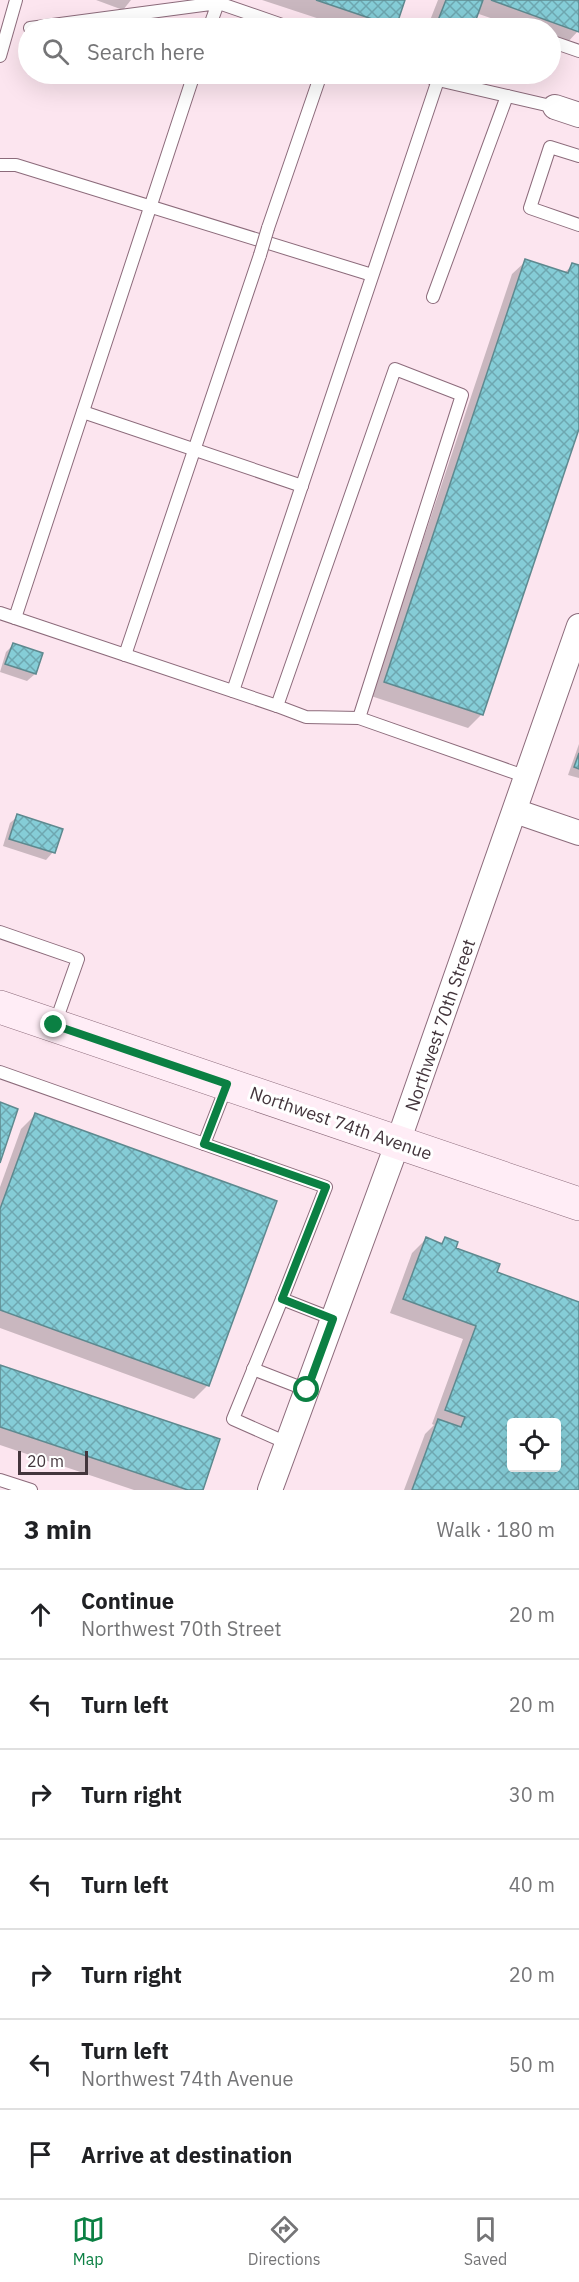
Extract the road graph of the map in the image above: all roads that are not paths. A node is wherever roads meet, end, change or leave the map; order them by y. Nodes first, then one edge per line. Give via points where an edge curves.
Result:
1 (16, 0) edge
2 (213, 2) edge
3 (104, 18) edge
4 (211, 18) edge
5 (261, 18) edge
6 (18, 30) edge
7 (7, 32) junction
8 (561, 45) edge
9 (579, 51) edge
10 (0, 56) edge
11 (191, 84) edge
12 (318, 84) edge
13 (437, 84) edge
14 (455, 84) edge
15 (507, 96) junction
16 (555, 107) joint
17 (579, 115) edge
18 (579, 156) edge
19 (0, 165) edge
20 (151, 207) junction
21 (579, 225) edge
22 (372, 275) junction
23 (433, 297) dead end
24 (83, 412) junction
25 (194, 450) junction
26 (302, 486) junction
27 (0, 613) edge
28 (15, 618) junction
29 (579, 626) edge
30 (125, 655) junction
31 (233, 691) junction
32 (277, 706) junction
33 (359, 718) junction
34 (527, 777) junction
35 (516, 811) junction
36 (579, 833) edge
37 (0, 932) edge
38 (0, 1007) edge
39 (54, 1025) junction
40 (0, 1072) edge
41 (227, 1084) junction
42 (398, 1142) junction
43 (204, 1144) junction
44 (579, 1204) edge
45 (282, 1299) junction
46 (333, 1319) junction
47 (253, 1369) junction
48 (307, 1390) junction
49 (287, 1443) junction
50 (0, 1480) edge
51 (31, 1490) edge
52 (270, 1490) edge

1 - 7 lane
2 - 3 lane
2 - 4 lane
2 - 5 lane
6 - 7 lane
7 - 10 lane
8 - 9 lane
11 - 20 lane
12 - 25 lane, bridge
13 - 22 lane
14 - 15 lane
15 - 16 lane
15 - 23 lane
16 - 17 street
18 - 21 lane via 550,147 530,208
19 - 20 lane via 16,165
20 - 22 lane
20 - 24 lane
22 - 26 lane
24 - 25 lane
24 - 28 lane
25 - 26 lane
25 - 30 lane
26 - 31 lane
27 - 28 lane
28 - 30 lane
29 - 34 street, Northwest 70th Street
30 - 31 lane
31 - 32 lane
32 - 33 lane via 306,717
32 - 33 lane via 395,369 462,394
33 - 34 lane
34 - 35 street, Northwest 70th Street
35 - 36 street
35 - 42 street, Northwest 70th Street
37 - 39 lane via 78,958
38 - 39 street, Northwest 74th Avenue
39 - 41 street, Northwest 74th Avenue
40 - 43 lane
41 - 42 street, Northwest 74th Avenue
41 - 43 lane
42 - 44 street, Northwest 74th Avenue
42 - 46 street, Northwest 70th Street
43 - 45 lane via 326,1187
45 - 46 lane
45 - 47 lane
46 - 48 street, Northwest 70th Street
47 - 48 lane
47 - 49 lane via 233,1419
48 - 49 street, Northwest 70th Street
49 - 52 street, Northwest 70th Street
50 - 51 lane

